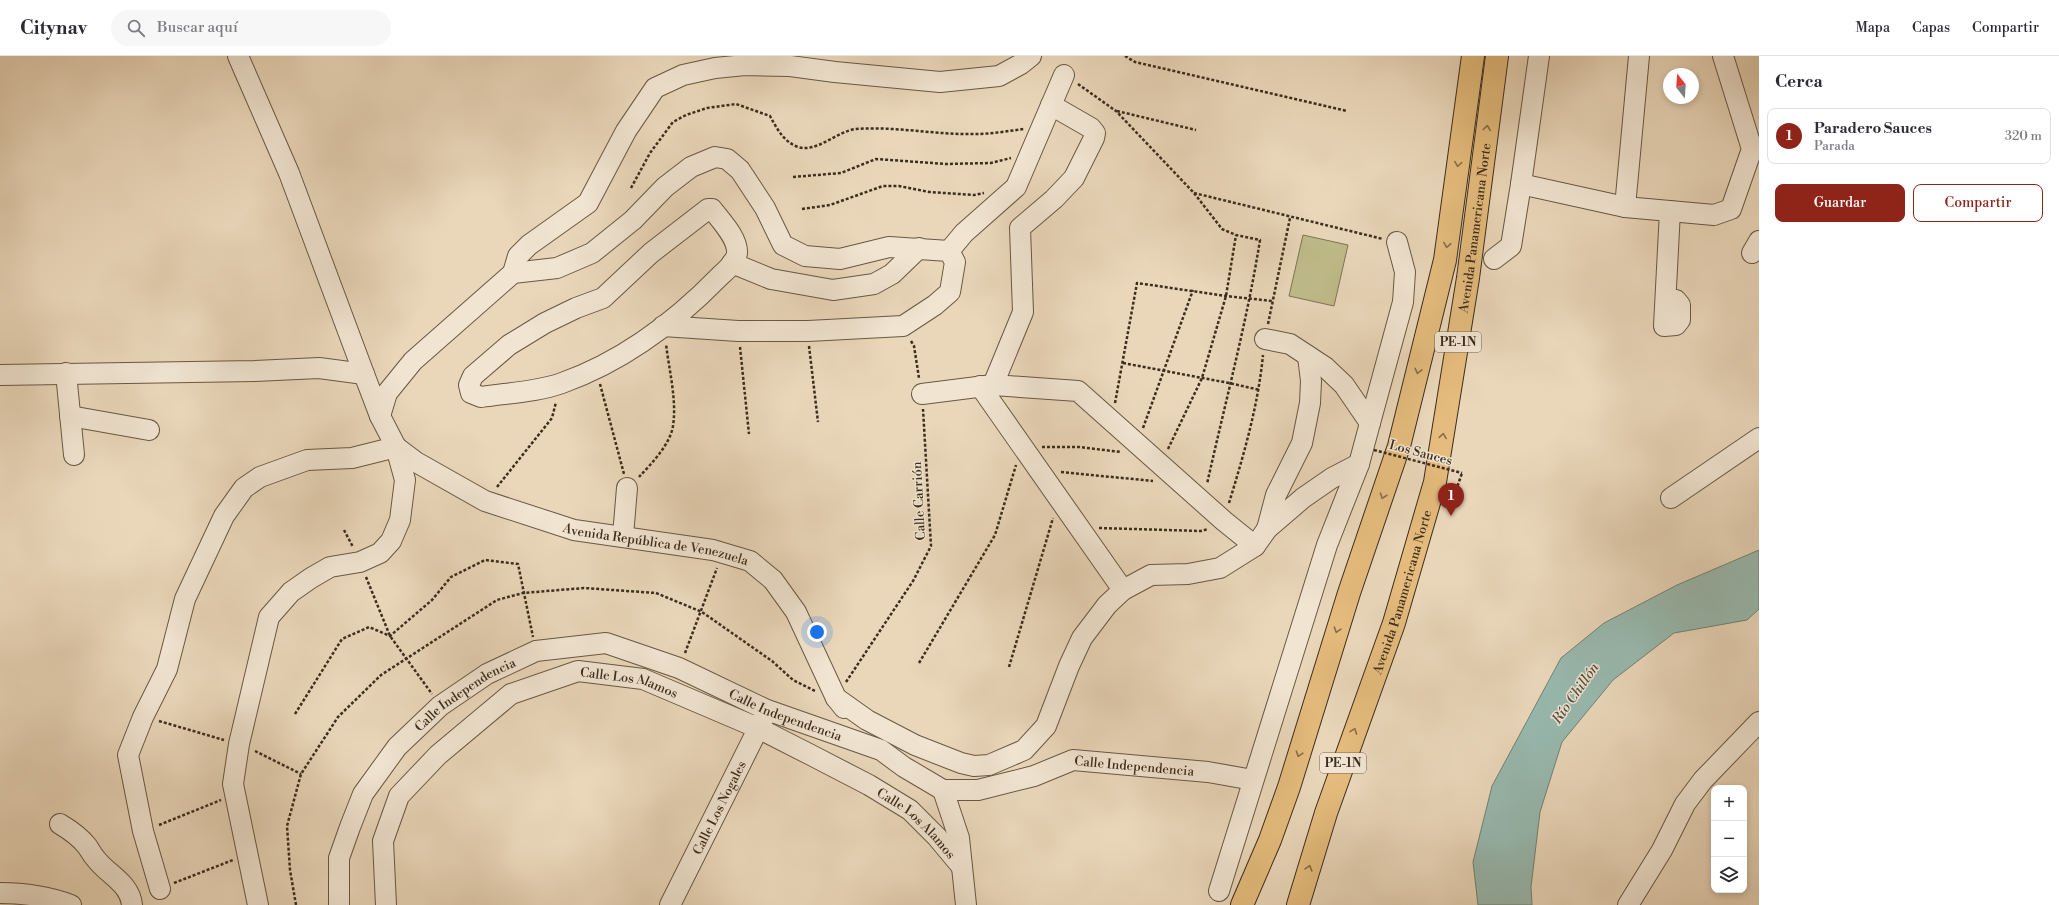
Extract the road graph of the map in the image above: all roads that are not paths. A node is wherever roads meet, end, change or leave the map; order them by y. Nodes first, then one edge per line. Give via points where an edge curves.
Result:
1 (238, 56) edge
2 (1031, 56) edge
3 (1473, 56) edge
4 (1497, 56) edge
5 (1539, 56) edge
6 (1639, 56) edge
7 (1723, 56) edge
8 (1064, 75) road end
9 (1051, 105) junction
10 (1755, 150) edge
11 (1521, 184) junction
12 (1625, 207) junction
13 (1670, 211) junction
14 (1397, 242) road end
15 (919, 248) junction
16 (949, 251) junction
17 (1494, 259) dead end
18 (732, 264) junction
19 (512, 273) junction
20 (1666, 298) dead end
21 (663, 326) junction
22 (1265, 340) road end
23 (1308, 356) junction
24 (66, 373) junction
25 (364, 374) junction
26 (0, 375) edge
27 (987, 385) junction
28 (922, 394) road end
29 (70, 416) junction
30 (380, 416) junction
31 (1370, 424) junction
32 (149, 430) dead end
33 (1759, 438) edge
34 (396, 447) junction
35 (74, 455) dead end
36 (1359, 464) junction
37 (627, 488) road end
38 (1671, 498) dead end
39 (1266, 529) junction
40 (623, 536) junction
41 (1255, 546) junction
42 (1123, 590) junction
43 (836, 698) junction
44 (768, 710) junction
45 (1759, 722) edge
46 (758, 728) junction
47 (881, 750) junction
48 (1253, 780) junction
49 (943, 790) junction
50 (60, 824) dead end
51 (1259, 866) junction
52 (962, 867) junction
53 (160, 889) road end
54 (1219, 891) dead end
55 (0, 893) edge
56 (48, 901) edge
57 (70, 905) edge
58 (132, 905) edge
59 (258, 905) edge
60 (339, 905) edge
61 (386, 905) edge
62 (670, 905) edge
63 (966, 905) edge
64 (1242, 905) edge
65 (1253, 905) edge
66 (1298, 905) edge
67 (1628, 905) edge

1 - 25 street via 289,173
2 - 19 street via 1022,64 999,76 940,82 790,66 715,68 683,75 655,88 626,131 588,203 528,245 518,256
3 -> 51 highway, Avenida Panamericana Norte / PE-1N via 1445,260 1399,446 1349,593 1289,787
66 -> 4 highway, Avenida Panamericana Norte / PE-1N via 1326,814 1394,623 1435,482 1468,278
5 - 11 street
6 - 12 street
7 - 10 street
8 - 9 street
9 - 16 street via 1016,187 964,233
9 - 27 street via 1091,128 1095,133 1094,138 1074,178 1020,228 1023,312
10 - 13 street via 1731,209 1714,215
11 - 12 street
11 - 17 street via 1510,246
12 - 13 street
13 - 20 street
14 - 31 street via 1405,272 1403,302
15 - 16 street
15 - 18 street via 892,274 874,284 832,290 771,279
15 - 19 street via 889,247 840,259 804,256 783,245 765,208 740,170 727,159 715,157 691,167 665,187 633,220 592,253 557,268
16 - 21 street via 955,262 950,292 903,326 808,331 738,331
18 - 21 street via 698,299
18 - 21 street via 737,255 736,245 712,209 708,208 651,253 603,298 545,323 510,345 472,376 469,385 471,393 481,397 560,384 596,370
19 - 30 street via 413,361 388,393
22 - 23 street via 1290,344
23 - 31 street via 1325,367 1344,386
23 - 39 street via 1310,403 1302,443 1276,495
24 - 25 street via 319,368
24 - 26 street
24 - 29 street
25 - 30 street
27 - 28 street
27 - 41 street via 1078,391
27 - 42 street via 1021,446
29 - 32 street
29 - 35 street
30 - 34 street
31 - 36 street
33 - 38 street
34 - 40 street, Avenida República de Venezuela via 416,462 485,501 574,530
34 - 53 street via 352,458 307,460 260,477 244,488 224,516 185,599 167,669 128,755 143,831
34 - 59 street via 405,480 400,520 391,541 380,553 360,562 330,567 311,578 291,592 269,617 239,744 233,784
36 - 39 street via 1332,478 1303,498
36 - 48 street via 1327,545
37 - 40 street
39 - 41 street
40 - 43 street, Avenida República de Venezuela via 723,552 750,561 773,580 796,612
41 - 42 street via 1220,568 1188,574 1151,576
42 - 43 street via 1107,605 1082,638 1046,726 1024,750 989,765 974,766 962,763 915,745 867,720
43 - 47 street, Avenida República de Venezuela
44 - 46 street, Calle Los Nogales
44 - 47 street, Calle Independencia
44 - 60 street, Calle Independencia via 680,668 606,643 536,651 487,674 440,706 397,747 363,794 339,858
45 - 67 street via 1703,780 1685,804 1662,850
46 - 52 street, Calle Los Alamos via 868,785 910,810
46 - 61 street, Calle Los Alamos via 643,679 578,671 511,694 438,755 399,796 383,840
46 - 62 street, Calle Los Nogales
47 - 49 street, Calle Independencia
48 - 49 street, Calle Independencia via 1208,772 1073,760 1034,776 978,790
48 - 54 street
49 - 52 street via 959,838
50 - 58 street via 87,845 96,859 120,882 130,894
51 - 64 highway, Avenida Panamericana Norte / PE-1N
51 - 65 highway, Avenida Panamericana Norte / PE-1N
52 - 63 street
55 - 56 street via 23,893
56 - 57 street

